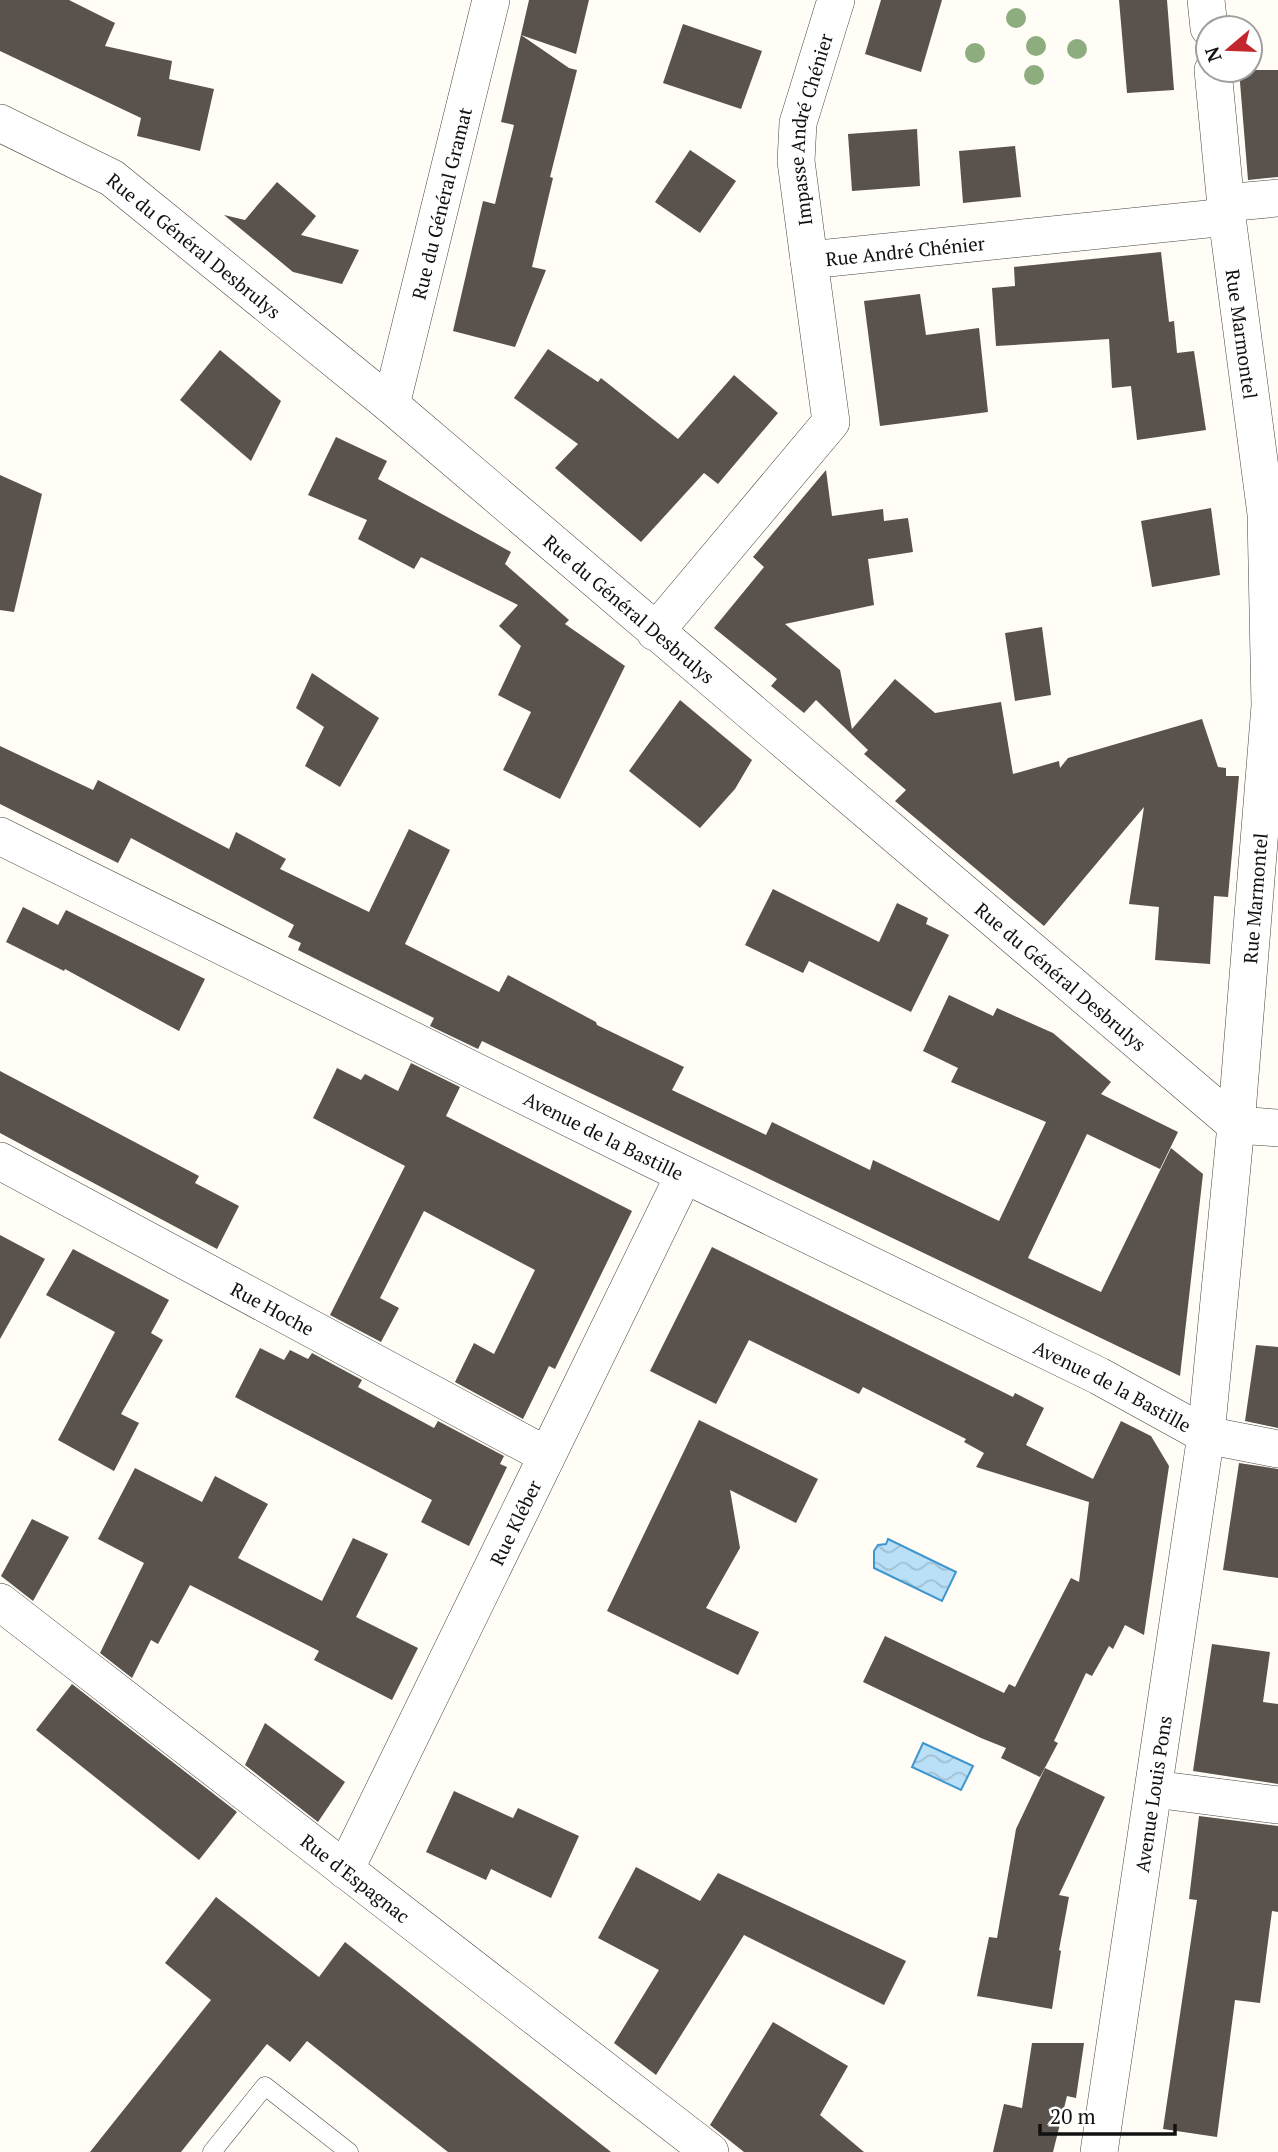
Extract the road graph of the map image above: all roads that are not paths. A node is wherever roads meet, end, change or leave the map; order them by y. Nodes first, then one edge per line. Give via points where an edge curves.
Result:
1 (491, 0) edge
2 (836, 0) edge
3 (1214, 84) edge
4 (0, 122) edge
5 (1278, 198) edge
6 (1226, 210) junction
7 (809, 260) junction
8 (391, 405) junction
9 (655, 632) junction
10 (0, 836) edge
11 (1236, 1125) junction
12 (1278, 1128) edge
13 (0, 1161) edge
14 (684, 1175) junction
15 (1206, 1435) junction
16 (1278, 1449) edge
17 (546, 1455) junction
18 (0, 1602) edge
19 (1154, 1789) junction
20 (1278, 1805) edge
21 (345, 1870) junction
22 (212, 2152) edge
23 (349, 2152) edge
24 (710, 2152) edge
25 (1099, 2152) edge

1 - 8 street, Rue du Général Gramat
2 - 7 street, Impasse André Chénier via 799,123 796,161
3 - 6 street, Rue Marmontel
4 - 8 street, Rue du Général Desbrulys via 112,178
5 - 6 street, Rue André Chénier
6 - 7 street, Rue André Chénier
6 - 11 street, Rue Marmontel via 1266,514 1270,706
7 - 9 street, Rue André Chénier via 831,422
8 - 9 street, Rue du Général Desbrulys
9 - 11 street, Rue du Général Desbrulys
10 - 14 street, Avenue de la Bastille
11 - 12 street
11 - 15 street, Rue Marmontel
13 - 17 street, Rue Hoche
14 - 15 street, Avenue de la Bastille via 1099,1376
14 - 17 street, Rue Kléber
15 - 16 street, Avenue de la Bastille
15 - 19 street, Avenue Louis Pons
17 - 21 street, Rue Kléber
18 - 21 street, Rue d'Espagnac
19 - 20 street
19 - 25 street, Avenue Louis Pons
21 - 24 street, Rue d'Espagnac
22 - 23 lane via 265,2086

